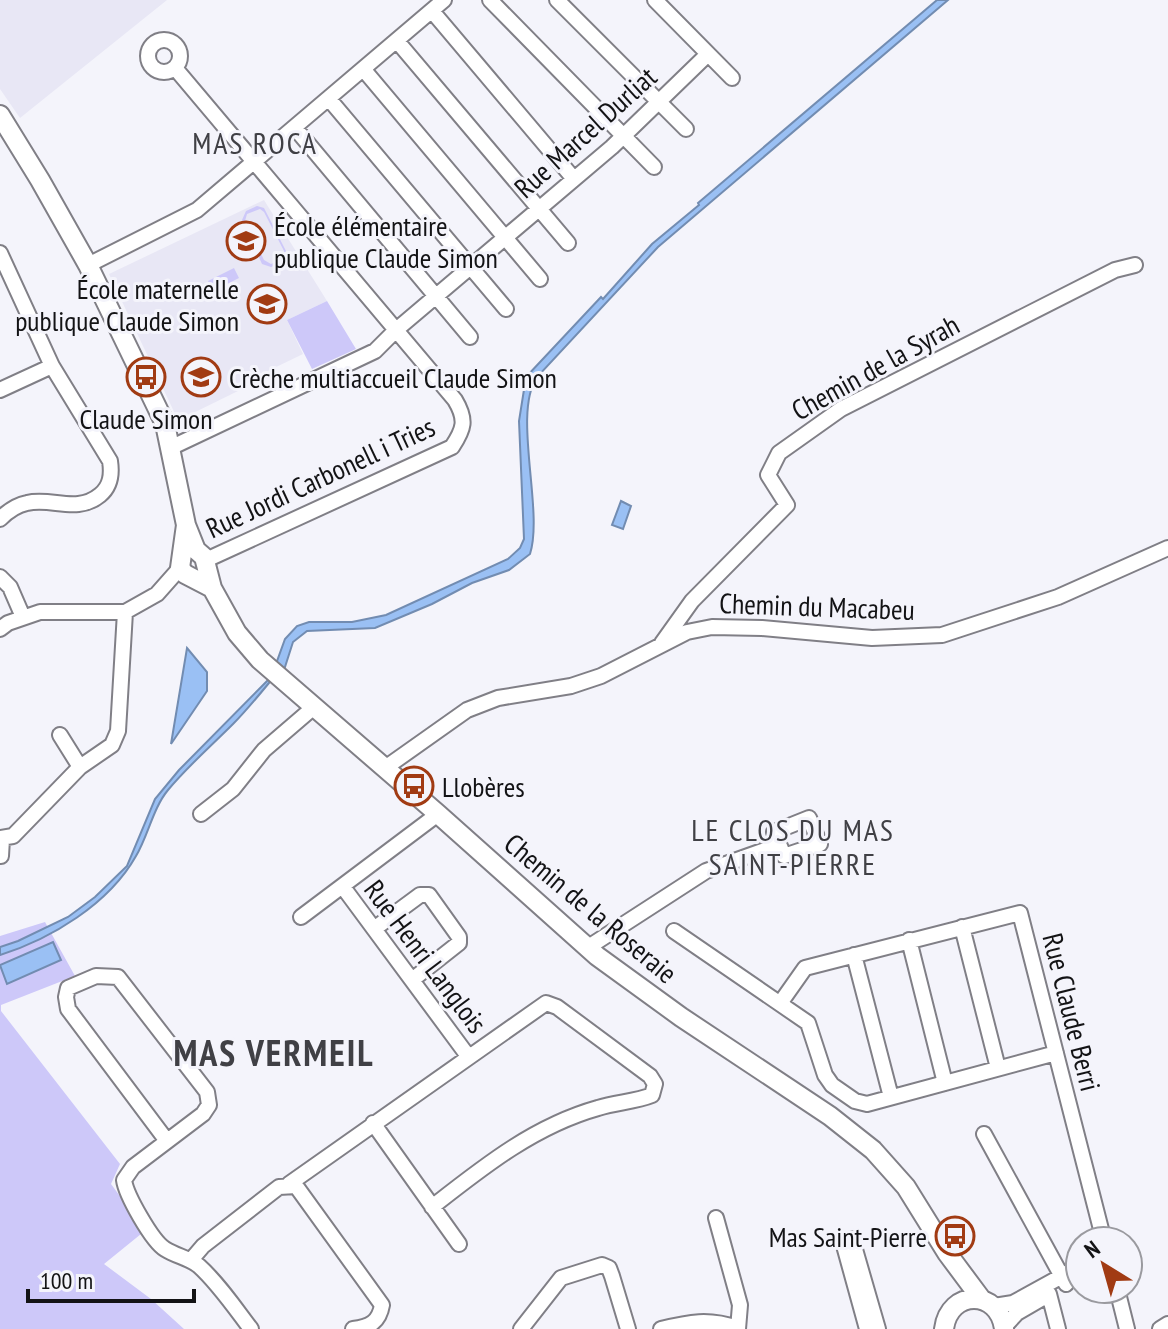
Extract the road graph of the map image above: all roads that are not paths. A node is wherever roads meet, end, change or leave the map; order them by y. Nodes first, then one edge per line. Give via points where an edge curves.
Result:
1 (444, 0) edge
2 (490, 0) edge
3 (557, 0) edge
4 (655, 0) edge
5 (432, 11) junction
6 (397, 41) junction
7 (708, 54) junction
8 (175, 68) dead end
9 (364, 70) junction
10 (732, 78) dead end
11 (329, 99) junction
12 (659, 102) junction
13 (0, 115) edge
14 (295, 128) junction
15 (686, 129) dead end
16 (624, 136) junction
17 (253, 163) junction
18 (654, 167) dead end
19 (574, 179) junction
20 (539, 209) junction
21 (505, 238) junction
22 (568, 243) dead end
23 (0, 253) edge
24 (88, 265) junction
25 (1135, 265) dead end
26 (470, 267) junction
27 (540, 279) dead end
28 (436, 296) junction
29 (506, 309) dead end
30 (396, 330) junction
31 (470, 337) dead end
32 (52, 366) junction
33 (0, 390) edge
34 (170, 448) junction
35 (0, 519) edge
36 (1168, 548) edge
37 (190, 567) junction
38 (0, 577) edge
39 (125, 612) junction
40 (23, 617) junction
41 (0, 629) edge
42 (662, 643) junction
43 (314, 707) junction
44 (60, 735) dead end
45 (80, 767) junction
46 (385, 768) junction
47 (201, 814) dead end
48 (438, 814) junction
49 (1, 838) edge
50 (779, 845) dead end
51 (1, 856) edge
52 (343, 887) junction
53 (301, 917) dead end
54 (962, 927) junction
55 (374, 929) junction
56 (674, 931) dead end
57 (909, 940) junction
58 (587, 948) junction
59 (854, 955) junction
60 (412, 980) junction
61 (781, 1002) junction
62 (1056, 1053) junction
63 (468, 1056) junction
64 (998, 1068) junction
65 (945, 1083) junction
66 (891, 1097) junction
67 (373, 1123) junction
68 (984, 1134) dead end
69 (167, 1141) junction
70 (289, 1184) junction
71 (432, 1207) junction
72 (716, 1218) dead end
73 (1100, 1225) edge
74 (459, 1244) dead end
75 (947, 1253) junction
76 (191, 1260) junction
77 (1064, 1280) junction
78 (1049, 1294) junction
79 (988, 1303) junction
80 (1121, 1305) edge
81 (953, 1307) junction
82 (1168, 1324) edge
83 (737, 1328) edge
84 (1004, 1328) edge
85 (251, 1329) edge
86 (353, 1329) edge
87 (521, 1329) edge
88 (628, 1329) edge
89 (661, 1329) edge
90 (867, 1329) edge
91 (878, 1329) edge
92 (944, 1329) edge
93 (1058, 1329) edge
94 (1127, 1329) edge
95 (1160, 1329) edge

1 - 5 street
2 - 16 street
3 - 12 street
4 - 7 street
5 - 6 street
5 - 19 street
6 - 9 street
6 - 20 street
7 - 10 street
7 - 12 street, Rue Marcel Durliat
8 - 17 street, Rue Jordi Carbonell i Tries
9 - 11 street
9 - 21 street
11 - 14 street
11 - 26 street
12 - 15 street
12 - 16 street, Rue Marcel Durliat
13 - 24 street, Chemin de la Roseraie
14 - 17 street
14 - 28 street
16 - 18 street
16 - 19 street, Rue Marcel Durliat
17 - 24 street via 197,210
17 - 30 street, Rue Jordi Carbonell i Tries
19 - 20 street, Rue Marcel Durliat
20 - 21 street, Rue Marcel Durliat
20 - 22 street
21 - 26 street, Rue Marcel Durliat
21 - 27 street
23 - 32 street
24 - 34 street, Chemin de la Roseraie via 165,424
25 - 42 street, Chemin de la Syrah via 1115,270 865,396 779,453 768,475 787,505 692,601
26 - 28 street, Rue Marcel Durliat
26 - 29 street
28 - 30 street, Rue Marcel Durliat
28 - 31 street
30 - 34 street, Rue Marcel Durliat via 375,351
30 - 37 street, Rue Jordi Carbonell i Tries via 463,414 462,432 452,447
32 - 33 street
32 - 35 street via 110,461 107,488 88,503 30,502
34 - 37 street, Chemin de la Roseraie
36 - 42 street, Chemin du Macabeu via 1058,597 942,635 872,638 712,627
37 - 39 street
37 - 43 street, Chemin de la Roseraie via 212,588 237,633 260,660
38 - 40 street
39 - 40 street via 40,612
39 - 45 street via 118,731 112,745
40 - 41 street
42 - 46 street, Chemin du Macabeu via 601,676 498,698 467,710
43 - 46 street, Chemin de la Roseraie
43 - 47 street
44 - 45 street
45 - 49 street via 13,836
46 - 48 street, Chemin de la Roseraie
48 - 52 street
48 - 58 street, Chemin de la Roseraie
49 - 51 street
50 - 58 street via 706,871
52 - 53 street
52 - 55 street, Rue Henri Langlois
54 - 57 street, Rue Claude Berri
54 - 62 street, Rue Claude Berri via 1020,913
54 - 64 street
55 - 60 street, Rue Henri Langlois
55 - 60 street via 420,895 429,895 459,943
56 - 61 street
57 - 59 street, Rue Claude Berri
57 - 65 street
58 - 75 street, Chemin de la Roseraie via 873,1150 906,1187
59 - 61 street, Rue Claude Berri via 805,968
59 - 66 street
60 - 63 street, Rue Henri Langlois
61 - 66 street via 808,1023 832,1085 867,1104
62 - 64 street
62 - 73 street, Rue Claude Berri
63 - 67 street
63 - 71 street via 546,1003 650,1076 656,1088 640,1100 598,1108 538,1132
64 - 65 street
65 - 66 street
67 - 70 street
67 - 71 street
68 - 77 street
69 - 69 street via 203,1114 209,1105 207,1092 118,977 96,976 68,988 68,1009
69 - 76 street via 133,1167 124,1180 126,1191 163,1248
70 - 76 street via 213,1237
70 - 86 street via 296,1186 382,1305 375,1322
71 - 74 street
72 - 83 street via 740,1305
75 - 79 street, Chemin de la Roseraie
75 - 81 street, Chemin de la Roseraie via 956,1286
76 - 85 street
77 - 78 street
77 - 79 street via 1013,1303
78 - 84 street via 1017,1313
78 - 93 street
79 - 81 street via 962,1301
79 - 84 street, Chemin de la Roseraie via 1003,1319
80 - 94 street
81 - 92 street
82 - 95 street
83 - 89 street via 691,1321
87 - 88 street via 561,1278 602,1265 609,1268
90 - 91 street via 843,1242 852,1239

